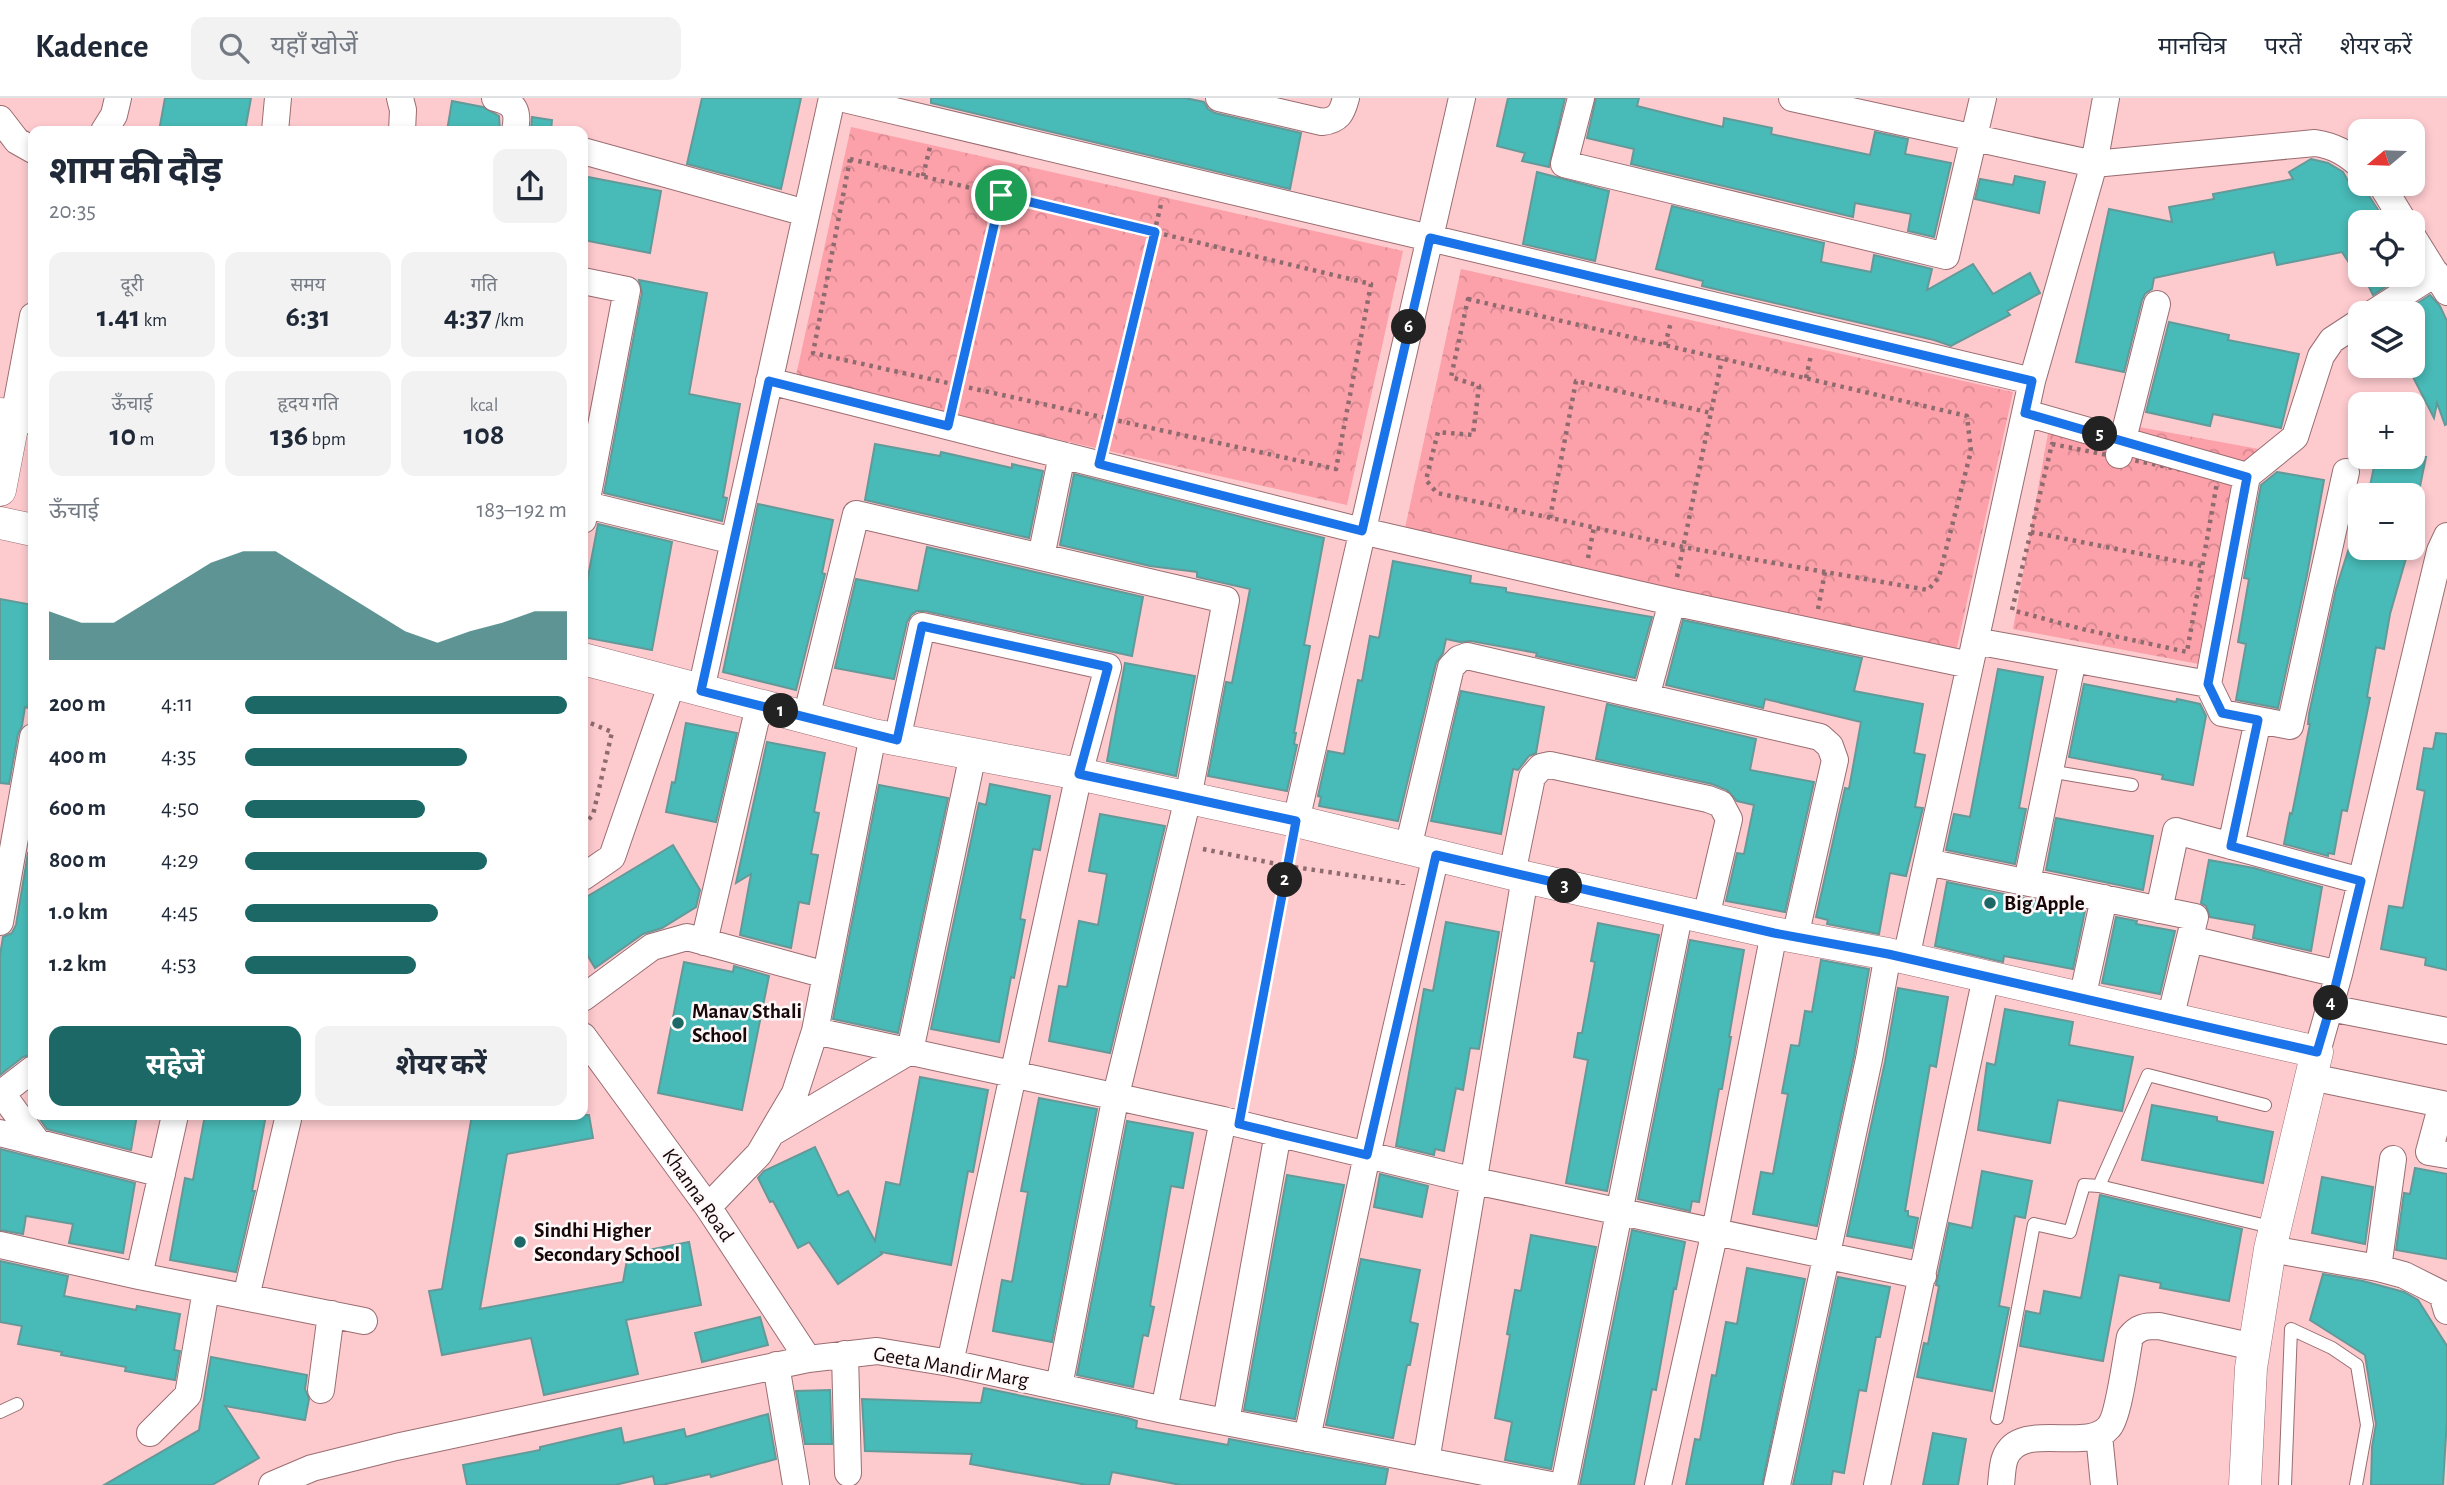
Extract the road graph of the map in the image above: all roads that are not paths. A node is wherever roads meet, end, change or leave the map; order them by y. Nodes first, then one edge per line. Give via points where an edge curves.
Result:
1 (118, 98) edge
2 (278, 98) edge
3 (400, 98) edge
4 (495, 98) edge
5 (832, 98) edge
6 (840, 98) edge
7 (1219, 98) edge
8 (1346, 98) edge
9 (1462, 98) edge
10 (1581, 98) edge
11 (1793, 98) edge
12 (1983, 98) edge
13 (2106, 98) edge
14 (0, 119) edge
15 (107, 126) edge
16 (275, 126) edge
17 (402, 126) edge
18 (516, 126) edge
19 (1973, 138) junction
20 (28, 147) edge
21 (588, 152) edge
22 (2348, 155) edge
23 (2094, 164) junction
24 (806, 213) junction
25 (1430, 238) junction
26 (2425, 256) edge
27 (588, 282) edge
28 (2441, 282) edge
29 (2399, 301) edge
30 (2157, 304) dead end
31 (2348, 330) edge
32 (28, 346) edge
33 (769, 381) junction
34 (2032, 381) junction
35 (2025, 413) junction
36 (16, 417) edge
37 (2120, 449) junction
38 (1062, 455) junction
39 (2346, 472) dead end
40 (2247, 477) junction
41 (588, 489) edge
42 (0, 490) edge
43 (588, 511) edge
44 (0, 523) edge
45 (28, 529) edge
46 (1362, 531) junction
47 (2447, 536) edge
48 (734, 541) junction
49 (1041, 557) junction
50 (1672, 602) junction
51 (1973, 653) junction
52 (2073, 659) junction
53 (588, 660) edge
54 (2208, 684) junction
55 (687, 687) junction
56 (1646, 697) junction
57 (759, 706) junction
58 (806, 718) junction
59 (2258, 720) junction
60 (885, 738) junction
61 (972, 754) junction
62 (28, 769) edge
63 (2049, 771) junction
64 (1079, 774) junction
65 (2133, 785) dead end
66 (1188, 798) junction
67 (1296, 821) junction
68 (2231, 846) junction
69 (1422, 851) junction
70 (1927, 862) junction
71 (588, 874) edge
72 (1519, 875) junction
73 (2361, 881) junction
74 (2026, 882) junction
75 (2104, 898) junction
76 (2159, 910) junction
77 (1693, 914) junction
78 (0, 922) edge
79 (1784, 935) junction
80 (2190, 940) junction
81 (704, 942) junction
82 (1897, 956) junction
83 (2339, 974) junction
84 (826, 975) junction
85 (1986, 977) junction
86 (588, 994) edge
87 (2082, 999) junction
88 (2330, 1008) junction
89 (2170, 1019) junction
90 (815, 1031) junction
91 (2447, 1031) edge
92 (588, 1043) edge
93 (910, 1051) junction
94 (2314, 1065) junction
95 (1012, 1072) junction
96 (28, 1073) edge
97 (1, 1092) edge
98 (1116, 1095) junction
99 (2266, 1105) dead end
100 (174, 1120) edge
101 (288, 1120) edge
102 (1231, 1122) junction
103 (0, 1133) edge
104 (772, 1133) junction
105 (1278, 1133) junction
106 (38, 1143) junction
107 (1367, 1155) junction
108 (2447, 1155) edge
109 (2393, 1159) dead end
110 (162, 1174) junction
111 (1475, 1181) junction
112 (2099, 1186) junction
113 (708, 1207) junction
114 (1618, 1212) junction
115 (1715, 1231) junction
116 (2272, 1239) junction
117 (0, 1245) edge
118 (1825, 1256) junction
119 (2378, 1268) junction
120 (139, 1276) junction
121 (1923, 1276) junction
122 (206, 1290) junction
123 (246, 1297) junction
124 (2445, 1300) edge
125 (331, 1314) junction
126 (364, 1321) dead end
127 (2255, 1348) junction
128 (845, 1354) junction
129 (808, 1359) junction
130 (950, 1363) junction
131 (776, 1365) junction
132 (1059, 1386) junction
133 (321, 1390) dead end
134 (18, 1404) dead end
135 (1164, 1410) junction
136 (0, 1412) edge
137 (1997, 1418) dead end
138 (1226, 1422) junction
139 (150, 1433) dead end
140 (2099, 1435) junction
141 (1307, 1438) junction
142 (1426, 1461) junction
143 (848, 1473) dead end
144 (796, 1484) edge
145 (272, 1485) edge
146 (1551, 1485) edge
147 (1564, 1485) edge
148 (1658, 1485) edge
149 (1777, 1485) edge
150 (1877, 1485) edge
151 (2001, 1485) edge
152 (2105, 1485) edge
153 (2245, 1485) edge
154 (2286, 1485) edge
155 (2356, 1485) edge

1 - 15 street
2 - 16 street
3 - 17 street
4 - 18 street via 508,101 515,109
5 - 24 street
6 - 25 street
7 - 8 street via 1322,122 1335,120 1343,112
9 - 25 street
10 - 19 street via 1564,164 1946,256
11 - 19 street
12 - 19 street
13 - 23 street
14 - 20 street
19 - 23 street
21 - 24 street
22 - 23 street via 2315,143
23 - 34 street
24 - 33 street
25 - 34 street
25 - 46 street
26 - 28 street
27 - 41 street via 626,290
28 - 29 street
30 - 37 street
31 - 40 street via 2332,340 2321,356 2295,437
32 - 36 street
33 - 38 street
33 - 48 street
34 - 35 street
35 - 37 street
35 - 51 street
36 - 42 street
37 - 40 street
38 - 46 street
38 - 49 street
39 - 59 street via 2290,726
40 - 54 street
43 - 48 street
44 - 45 street
46 - 50 street
46 - 67 street
47 - 73 street
48 - 55 street
49 - 58 street via 856,514
49 - 66 street via 1226,600
50 - 51 street
50 - 56 street
51 - 52 street
51 - 70 street
52 - 54 street
52 - 63 street
53 - 55 street
54 - 59 street via 2222,713
55 - 57 street
55 - 71 street via 612,857
56 - 69 street via 1467,656 1459,659 1451,667
56 - 79 street via 1820,737 1830,746 1835,760
57 - 58 street
57 - 81 street
58 - 60 street
59 - 68 street
60 - 61 street
60 - 64 street via 922,679 922,626 1108,667
60 - 84 street
61 - 64 street
61 - 93 street
62 - 78 street
63 - 65 lane
63 - 74 street
64 - 66 street
64 - 95 street
66 - 67 street
66 - 98 street
67 - 69 street
68 - 73 street
68 - 76 street via 2176,831
69 - 72 street
69 - 107 street
70 - 74 street
70 - 82 street
72 - 77 street
72 - 77 street via 1532,777 1541,767 1550,765 1708,799 1721,804 1729,819
72 - 111 street
73 - 83 street
74 - 75 street
75 - 76 street
75 - 87 street
76 - 80 street via 2195,917
77 - 79 street
77 - 114 street
79 - 82 street
79 - 115 street
80 - 83 street
80 - 89 street
81 - 84 street
81 - 86 street via 687,937 652,947
82 - 85 street
82 - 118 street
83 - 88 street
84 - 90 street
85 - 87 street
85 - 121 street
87 - 89 street
88 - 91 street
88 - 94 street
89 - 94 street
90 - 93 street
90 - 104 street via 795,1093
92 - 113 street, Khanna Road
93 - 95 street
93 - 104 street
94 - 108 street via 2442,1104 2429,1152
94 - 116 street
95 - 98 street
95 - 130 street
96 - 97 street
97 - 106 street
98 - 102 street
98 - 132 street
99 - 112 lane via 2148,1075
100 - 110 street
101 - 123 street
102 - 105 street
102 - 135 street
103 - 106 street
104 - 113 street via 759,1154
105 - 107 street
105 - 138 street
106 - 110 street
107 - 111 street
107 - 141 street
109 - 119 street
110 - 120 street
111 - 114 street
111 - 142 street
112 - 116 lane
112 - 137 lane via 2084,1185 2070,1232 2034,1224
113 - 129 street, Khanna Road
114 - 115 street
114 - 147 street
115 - 118 street
115 - 148 street
116 - 119 street
116 - 127 street
117 - 120 street
118 - 121 street
118 - 149 street
119 - 124 street via 2404,1275
120 - 122 street
121 - 150 street
122 - 123 street
122 - 139 street via 188,1395
123 - 125 street
125 - 126 street
125 - 133 street
127 - 140 street via 2159,1326 2136,1329 2130,1337 2116,1411 2110,1427
127 - 153 street
128 - 129 street, Geeta Mandir Marg
128 - 130 street, Geeta Mandir Marg via 877,1351
128 - 143 street
129 - 131 street, Geeta Mandir Marg
130 - 132 street, Geeta Mandir Marg
131 - 144 street
131 - 145 street, Geeta Mandir Marg via 396,1447 312,1468
132 - 135 street, Geeta Mandir Marg
134 - 136 lane
135 - 138 street, Geeta Mandir Marg
138 - 141 street, Geeta Mandir Marg
140 - 151 street via 2035,1438 2017,1444 2005,1457
140 - 152 street
141 - 142 street, Geeta Mandir Marg
142 - 146 street, Geeta Mandir Marg
154 - 155 lane via 2291,1329 2357,1364 2367,1426

